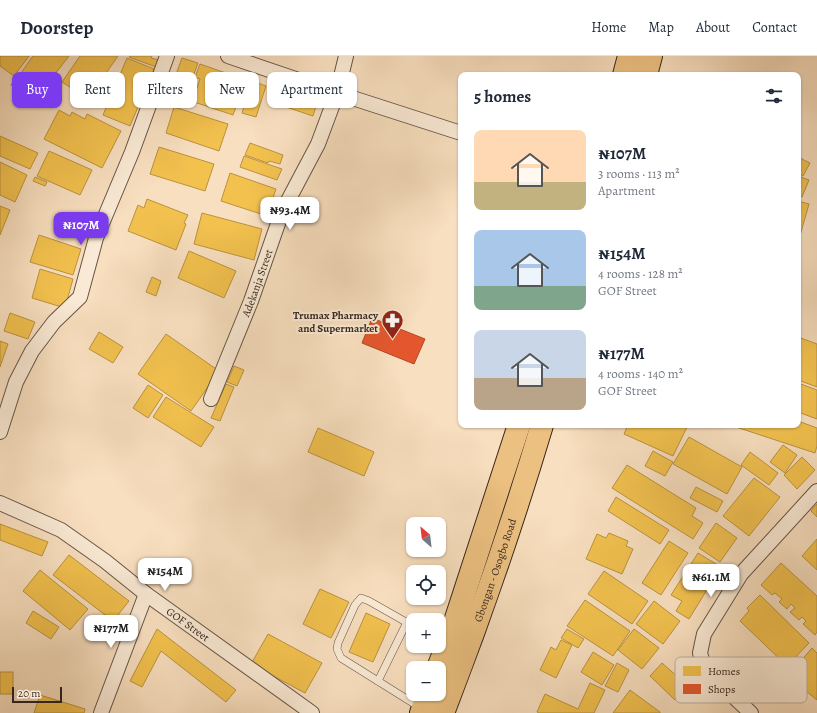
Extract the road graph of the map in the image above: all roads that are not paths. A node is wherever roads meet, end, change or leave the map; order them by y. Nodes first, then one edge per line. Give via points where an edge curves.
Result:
1 (167, 56) edge
2 (228, 56) edge
3 (346, 56) edge
4 (629, 56) edge
5 (651, 56) edge
6 (275, 72) edge
7 (342, 72) edge
8 (625, 72) edge
9 (647, 72) edge
10 (357, 99) edge
11 (331, 108) edge
12 (458, 132) edge
13 (211, 399) dead end
14 (518, 428) edge
15 (541, 428) edge
16 (0, 432) edge
17 (817, 492) edge
18 (0, 503) edge
19 (146, 594) junction
20 (406, 622) edge
21 (406, 631) edge
22 (446, 634) edge
23 (701, 657) edge
24 (378, 681) junction
25 (740, 703) edge
26 (424, 705) edge
27 (101, 713) edge
28 (312, 713) edge
29 (444, 713) edge
30 (751, 713) edge

1 - 16 street via 132,152 96,238 80,297 54,322 32,351 16,382
2 - 6 street
3 - 7 street, Adekanja Street
4 - 8 main road
5 - 9 main road
10 - 12 street
11 - 13 street, Adekanja Street via 318,144 282,212 251,301
14 - 22 main road, Gbongan - Osogbo Road
15 - 29 main road, Gbongan - Osogbo Road via 470,643
17 - 23 street via 741,574 704,634
18 - 19 street, GOF Street via 61,530
19 - 27 street
19 - 28 street, GOF Street
20 - 24 lane via 365,599 361,598 355,605 337,649 341,658
21 - 24 lane
24 - 26 lane
25 - 30 street

